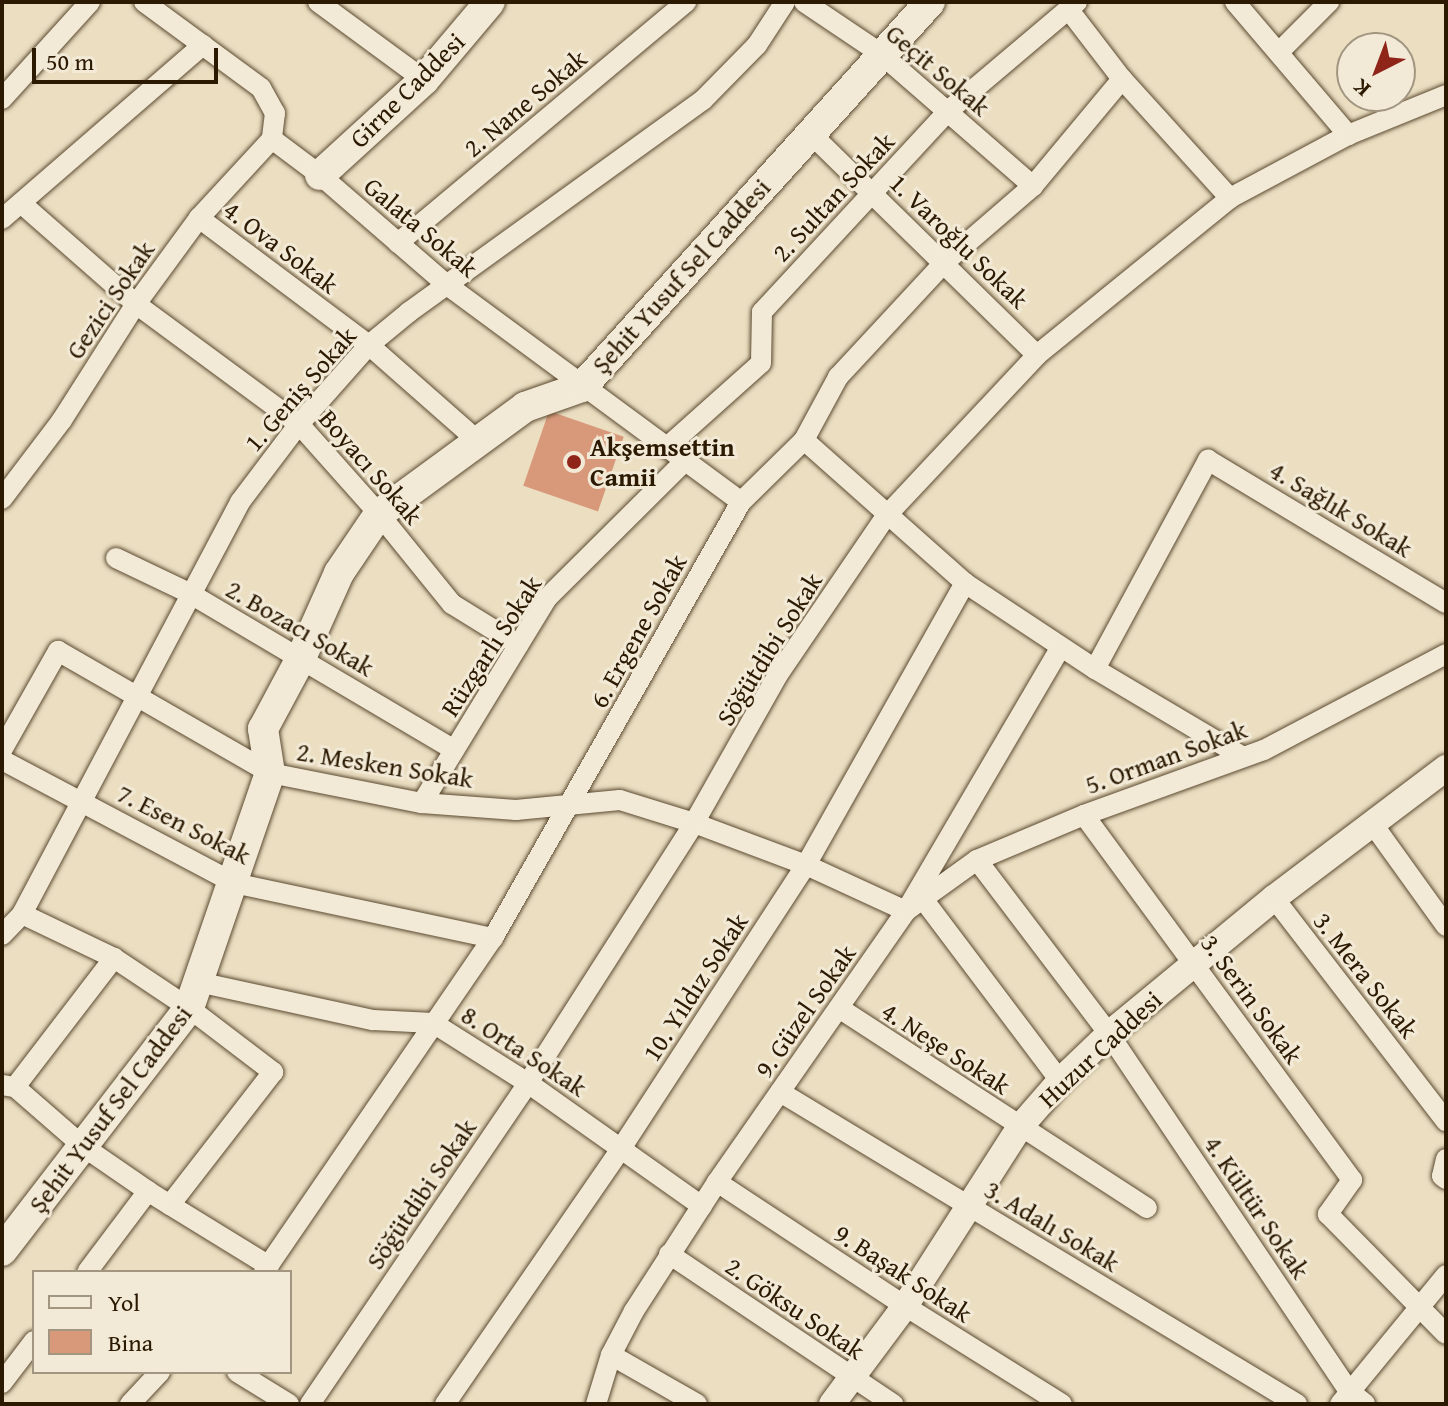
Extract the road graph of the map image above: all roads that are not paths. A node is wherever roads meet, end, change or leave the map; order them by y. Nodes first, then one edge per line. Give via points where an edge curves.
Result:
1 (90, 2) edge
2 (144, 2) edge
3 (318, 2) edge
4 (490, 2) edge
5 (686, 2) edge
6 (785, 2) edge
7 (804, 2) edge
8 (930, 2) edge
9 (1235, 2) edge
10 (1329, 2) edge
11 (1073, 6) edge
12 (203, 45) junction
13 (1279, 52) junction
14 (880, 53) junction
15 (10, 78) edge
16 (1122, 79) junction
17 (424, 80) junction
18 (1446, 95) edge
19 (2, 99) edge
20 (948, 111) junction
21 (809, 132) junction
22 (1348, 135) junction
23 (272, 139) junction
24 (320, 175) junction
25 (1033, 186) junction
26 (873, 193) junction
27 (1230, 198) junction
28 (8, 211) edge
29 (199, 218) junction
30 (398, 243) junction
31 (945, 262) junction
32 (447, 285) junction
33 (136, 304) junction
34 (369, 345) junction
35 (1037, 355) junction
36 (582, 387) junction
37 (299, 424) junction
38 (804, 440) junction
39 (478, 441) junction
40 (666, 448) junction
41 (685, 461) junction
42 (2, 499) edge
43 (741, 502) junction
44 (379, 514) junction
45 (886, 516) junction
46 (116, 558) dead end
47 (965, 583) junction
48 (189, 593) junction
49 (1446, 603) edge
50 (518, 645) junction
51 (1060, 648) junction
52 (1446, 654) edge
53 (301, 658) junction
54 (1095, 669) junction
55 (136, 696) junction
56 (2, 750) edge
57 (454, 750) junction
58 (1243, 757) junction
59 (2, 760) edge
60 (1446, 768) edge
61 (270, 773) junction
62 (80, 799) junction
63 (422, 803) junction
64 (571, 805) junction
65 (1084, 815) junction
66 (694, 823) junction
67 (1372, 823) junction
68 (977, 860) junction
69 (806, 865) junction
70 (234, 883) junction
71 (1274, 898) junction
72 (914, 905) junction
73 (22, 914) junction
74 (1446, 926) edge
75 (2, 935) edge
76 (493, 938) junction
77 (114, 958) junction
78 (1194, 963) junction
79 (194, 995) junction
80 (839, 1008) junction
81 (433, 1023) junction
82 (1109, 1034) junction
83 (1060, 1081) junction
84 (528, 1083) junction
85 (8, 1086) edge
86 (780, 1092) junction
87 (1446, 1121) edge
88 (1020, 1127) junction
89 (84, 1147) junction
90 (622, 1147) junction
91 (717, 1182) junction
92 (148, 1191) junction
93 (170, 1205) junction
94 (702, 1206) junction
95 (971, 1207) junction
96 (1147, 1208) dead end
97 (2, 1251) edge
98 (669, 1254) junction
99 (267, 1269) edge
100 (89, 1270) edge
101 (1446, 1275) edge
102 (905, 1306) junction
103 (1418, 1309) junction
104 (1446, 1334) edge
105 (32, 1344) edge
106 (611, 1355) junction
107 (158, 1374) edge
108 (239, 1374) edge
109 (852, 1379) junction
110 (2, 1383) edge
111 (262, 1397) edge
112 (1344, 1397) edge
113 (130, 1404) edge
114 (289, 1404) edge
115 (310, 1404) edge
116 (445, 1404) edge
117 (596, 1404) edge
118 (697, 1404) edge
119 (832, 1404) edge
120 (893, 1404) edge
121 (1062, 1404) edge
122 (1297, 1404) edge
123 (1365, 1404) edge

1 - 15 street
2 - 12 street
3 - 17 street
4 - 17 main road, Girne Caddesi
5 - 30 street, 2. Nane Sokak
6 - 32 street, 1. Geniş Sokak via 757,45 703,100
7 - 14 street, Geçit Sokak
8 - 14 main road, Şehit Yusuf Sel Caddesi
9 - 13 street
10 - 13 street
11 - 16 street
11 - 20 street, 2. Sultan Sokak
12 - 23 street via 261,88 275,113
12 - 28 street
13 - 22 street
14 - 20 street, Geçit Sokak
14 - 21 main road, Şehit Yusuf Sel Caddesi
15 - 19 street
16 - 25 street, 6. Ergene Sokak
16 - 27 street
17 - 24 main road, Girne Caddesi
18 - 22 street, Söğütdibi Sokak
20 - 25 street, Geçit Sokak
20 - 26 street, 2. Sultan Sokak
21 - 26 street, 1. Varoğlu Sokak
21 - 36 main road, Şehit Yusuf Sel Caddesi
22 - 27 street, Söğütdibi Sokak
23 - 24 street, Galata Sokak
23 - 29 street, Gezici Sokak
24 - 30 street, Galata Sokak
25 - 31 street, 6. Ergene Sokak
26 - 31 street, 1. Varoğlu Sokak
26 - 40 street, 2. Sultan Sokak via 762,312 761,363
27 - 35 street, Söğütdibi Sokak
28 - 33 street, Boyacı Sokak
29 - 33 street, Gezici Sokak
29 - 34 street, 4. Ova Sokak
30 - 32 street, Galata Sokak
31 - 35 street, 1. Varoğlu Sokak
31 - 38 street, 6. Ergene Sokak via 838,377
32 - 34 street, 1. Geniş Sokak
32 - 36 street, Galata Sokak
33 - 37 street, Boyacı Sokak
33 - 42 street, Gezici Sokak via 62,420
34 - 37 street, 1. Geniş Sokak
34 - 39 street, 4. Ova Sokak
35 - 45 street, Söğütdibi Sokak
36 - 39 main road, Şehit Yusuf Sel Caddesi via 525,407
36 - 40 street, Galata Sokak
37 - 44 street, Boyacı Sokak
37 - 48 street, 1. Geniş Sokak via 240,502
38 - 43 street, 6. Ergene Sokak
38 - 45 street
39 - 44 main road, Şehit Yusuf Sel Caddesi
40 - 41 street, Galata Sokak
41 - 43 street, Galata Sokak
41 - 50 street, Rüzgarlı Sokak via 547,598
43 - 64 street, 6. Ergene Sokak
44 - 50 street, Boyacı Sokak via 452,604
44 - 53 main road, Şehit Yusuf Sel Caddesi via 339,573
45 - 47 street
45 - 66 street, Söğütdibi Sokak via 777,676
46 - 48 street, 2. Bozacı Sokak
47 - 51 street
47 - 69 street, 10. Yıldız Sokak
48 - 53 street, 2. Bozacı Sokak
48 - 55 street, 1. Geniş Sokak
49 - 54 street, 4. Sağlık Sokak via 1208,460
50 - 57 street, Rüzgarlı Sokak
51 - 54 street
51 - 72 street, 9. Güzel Sokak
52 - 58 street, 5. Orman Sokak
53 - 57 street, 2. Bozacı Sokak
53 - 61 main road, Şehit Yusuf Sel Caddesi via 263,729
54 - 58 street
55 - 56 street, 2. Mesken Sokak via 58,651
55 - 61 street, 2. Mesken Sokak
55 - 62 street, 1. Geniş Sokak
57 - 63 street, Rüzgarlı Sokak
58 - 65 street, 5. Orman Sokak
59 - 62 street, 7. Esen Sokak
60 - 67 street, Huzur Caddesi
61 - 63 street, 2. Mesken Sokak
61 - 70 main road, Şehit Yusuf Sel Caddesi
62 - 70 street, 7. Esen Sokak
62 - 73 street, 1. Geniş Sokak
63 - 64 street, 2. Mesken Sokak via 516,810
64 - 66 street, 2. Mesken Sokak via 620,800
64 - 76 street, 6. Ergene Sokak
65 - 68 street, 5. Orman Sokak
65 - 78 street, 3. Serin Sokak
66 - 69 street, 2. Mesken Sokak
66 - 84 street, Söğütdibi Sokak
67 - 71 street, Huzur Caddesi
67 - 74 street
68 - 72 street, 5. Orman Sokak
68 - 82 street
69 - 72 street, 2. Mesken Sokak
69 - 90 street, 10. Yıldız Sokak
70 - 76 street, 7. Esen Sokak
70 - 79 main road, Şehit Yusuf Sel Caddesi
71 - 78 street, Huzur Caddesi
71 - 87 street, 3. Mera Sokak
72 - 80 street, 9. Güzel Sokak
72 - 83 street
73 - 75 street, 1. Geniş Sokak
73 - 77 street
76 - 81 street, 6. Ergene Sokak
77 - 79 street
77 - 85 street
78 - 82 street, Huzur Caddesi
78 - 103 street, 3. Serin Sokak via 1352,1180 1328,1214
79 - 81 street, 8. Orta Sokak via 373,1020
79 - 89 main road, Şehit Yusuf Sel Caddesi
79 - 93 street via 273,1072
80 - 86 street, 9. Güzel Sokak
80 - 88 street, 4. Neşe Sokak
81 - 84 street, 8. Orta Sokak
81 - 99 street, 6. Ergene Sokak
82 - 83 street, Huzur Caddesi
82 - 112 street, 4. Kültür Sokak
83 - 88 street, Huzur Caddesi
84 - 90 street, 8. Orta Sokak
84 - 115 street, Söğütdibi Sokak
85 - 89 street, 6. Ergene Sokak
86 - 91 street, 9. Güzel Sokak
86 - 95 street, 3. Adalı Sokak
88 - 95 street, Huzur Caddesi
88 - 96 street, 4. Neşe Sokak
89 - 92 street, 6. Ergene Sokak
89 - 97 main road, Şehit Yusuf Sel Caddesi
90 - 94 street, 8. Orta Sokak
90 - 116 street, 10. Yıldız Sokak
91 - 94 street, 9. Güzel Sokak
91 - 102 street, 9. Başak Sokak
92 - 93 street, 6. Ergene Sokak
92 - 100 street
93 - 99 street, 6. Ergene Sokak
94 - 98 street, 9. Güzel Sokak
95 - 102 street, Huzur Caddesi
95 - 122 street, 3. Adalı Sokak
98 - 106 street, 9. Güzel Sokak
98 - 109 street, 2. Göksu Sokak
101 - 103 street
102 - 109 street, Huzur Caddesi
102 - 121 street, 9. Başak Sokak
103 - 104 street
103 - 112 street
105 - 110 street
106 - 117 street, 9. Güzel Sokak
106 - 118 street
107 - 113 street
108 - 111 street
109 - 119 street, Huzur Caddesi
109 - 120 street, 2. Göksu Sokak
111 - 114 street
112 - 123 street, 4. Kültür Sokak

